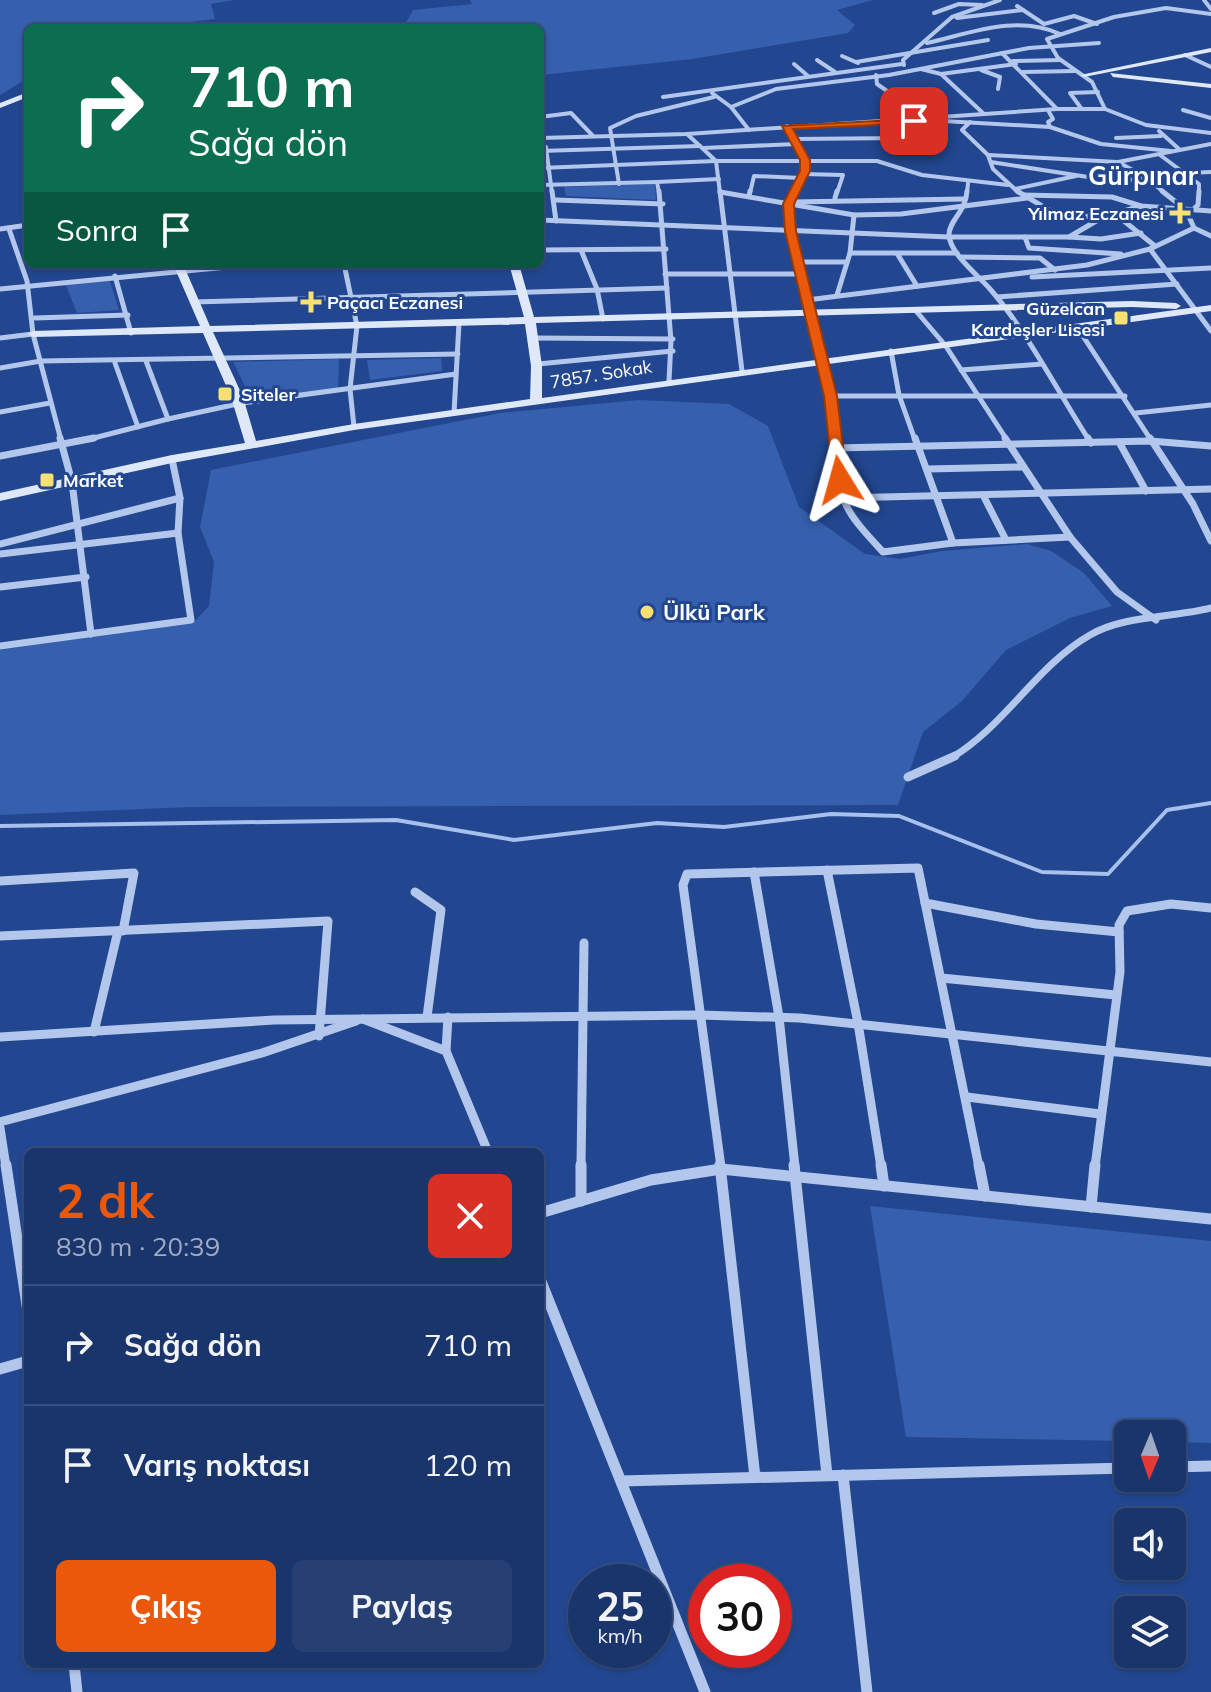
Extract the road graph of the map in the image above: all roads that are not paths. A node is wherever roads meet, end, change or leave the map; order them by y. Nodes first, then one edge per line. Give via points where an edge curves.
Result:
1 (1000, 0) edge
2 (1204, 0) edge
3 (991, 4) junction
4 (1017, 6) dead end
5 (1210, 9) edge
6 (1025, 10) junction
7 (934, 13) dead end
8 (952, 17) junction
9 (1044, 24) junction
10 (1097, 24) junction
11 (1060, 34) junction
12 (988, 40) dead end
13 (1099, 43) dead end
14 (923, 44) junction
15 (1048, 47) junction
16 (1211, 50) edge
17 (1002, 53) junction
18 (909, 55) junction
19 (1185, 55) junction
20 (842, 56) dead end
21 (817, 60) dead end
22 (1060, 60) junction
23 (856, 62) junction
24 (1014, 62) junction
25 (794, 64) dead end
26 (902, 64) junction
27 (1211, 67) edge
28 (918, 68) junction
29 (868, 69) junction
30 (980, 70) junction
31 (1023, 72) junction
32 (772, 73) dead end
33 (836, 73) junction
34 (1080, 73) junction
35 (941, 74) junction
36 (808, 76) junction
37 (877, 76) junction
38 (780, 79) junction
39 (1210, 85) edge
40 (710, 89) junction
41 (998, 89) dead end
42 (1098, 92) junction
43 (24, 96) edge
44 (663, 97) dead end
45 (714, 97) junction
46 (0, 106) edge
47 (731, 107) junction
48 (1081, 108) junction
49 (1057, 109) junction
50 (1105, 109) junction
51 (1183, 110) dead end
52 (1049, 112) junction
53 (984, 114) junction
54 (975, 115) junction
55 (544, 116) edge
56 (1211, 118) edge
57 (927, 119) junction
58 (896, 122) junction
59 (970, 122) junction
60 (858, 124) junction
61 (820, 125) junction
62 (787, 126) junction
63 (1050, 127) junction
64 (1158, 127) junction
65 (749, 130) junction
66 (1211, 133) edge
67 (687, 134) junction
68 (609, 135) junction
69 (593, 136) junction
70 (1161, 136) junction
71 (544, 138) edge
72 (827, 138) junction
73 (864, 138) junction
74 (1116, 138) dead end
75 (794, 142) junction
76 (1211, 144) edge
77 (702, 147) junction
78 (1179, 149) junction
79 (613, 150) junction
80 (544, 151) edge
81 (1172, 151) junction
82 (544, 154) edge
83 (988, 155) junction
84 (1160, 155) junction
85 (805, 160) junction
86 (716, 161) junction
87 (991, 162) junction
88 (1118, 162) junction
89 (616, 166) junction
90 (544, 168) edge
91 (549, 168) junction
92 (1185, 172) junction
93 (1211, 172) edge
94 (1142, 175) junction
95 (802, 176) junction
96 (1076, 176) junction
97 (719, 179) junction
98 (657, 182) junction
99 (968, 183) junction
100 (619, 184) junction
101 (1199, 184) junction
102 (544, 185) edge
103 (554, 185) junction
104 (1008, 185) junction
105 (1155, 185) dead end
106 (1211, 185) edge
107 (1015, 189) junction
108 (720, 192) junction
109 (749, 196) junction
110 (1025, 196) junction
111 (835, 198) junction
112 (964, 199) junction
113 (556, 200) junction
114 (663, 204) junction
115 (789, 204) junction
116 (1141, 206) junction
117 (966, 207) junction
118 (1182, 207) junction
119 (1191, 211) junction
120 (1211, 211) edge
121 (1114, 213) junction
122 (854, 215) junction
123 (1101, 218) junction
124 (544, 220) edge
125 (556, 221) junction
126 (24, 226) edge
127 (666, 226) junction
128 (724, 228) junction
129 (1194, 228) junction
130 (0, 229) edge
131 (9, 229) junction
132 (790, 231) junction
133 (1141, 233) junction
134 (851, 234) junction
135 (1211, 236) edge
136 (949, 237) junction
137 (1025, 237) junction
138 (1069, 237) junction
139 (1153, 248) junction
140 (666, 249) junction
141 (544, 250) edge
142 (581, 250) junction
143 (850, 253) junction
144 (1126, 254) junction
145 (898, 255) junction
146 (959, 255) junction
147 (24, 257) edge
148 (19, 258) junction
149 (797, 262) junction
150 (847, 262) junction
151 (173, 268) edge
152 (180, 268) edge
153 (345, 268) edge
154 (515, 268) edge
155 (1211, 268) edge
156 (1055, 270) junction
157 (1168, 271) junction
158 (665, 274) junction
159 (730, 274) junction
160 (800, 274) junction
161 (115, 276) junction
162 (1002, 277) junction
163 (984, 279) junction
164 (27, 284) junction
165 (1177, 284) junction
166 (917, 286) junction
167 (667, 288) junction
168 (0, 289) edge
169 (597, 289) junction
170 (523, 290) junction
171 (1082, 292) junction
172 (837, 295) junction
173 (352, 296) junction
174 (997, 297) junction
175 (807, 300) junction
176 (194, 302) junction
177 (1095, 306) junction
178 (1211, 308) edge
179 (1005, 309) junction
180 (1198, 310) junction
181 (916, 311) junction
182 (811, 313) junction
183 (128, 315) junction
184 (734, 315) junction
185 (672, 317) junction
186 (35, 318) junction
187 (603, 319) junction
188 (532, 322) junction
189 (459, 323) junction
190 (357, 326) junction
191 (1077, 327) junction
192 (209, 330) junction
193 (1211, 331) edge
194 (131, 333) junction
195 (33, 334) junction
196 (1022, 336) junction
197 (0, 338) edge
198 (533, 338) junction
199 (607, 339) junction
200 (673, 339) junction
201 (945, 345) junction
202 (673, 351) junction
203 (891, 351) junction
204 (458, 354) junction
205 (354, 356) junction
206 (219, 358) junction
207 (606, 358) junction
208 (823, 360) junction
209 (41, 361) junction
210 (146, 361) junction
211 (115, 363) junction
212 (538, 364) junction
213 (1042, 364) junction
214 (0, 368) edge
215 (961, 370) junction
216 (742, 371) junction
217 (456, 374) junction
218 (669, 381) junction
219 (350, 389) junction
220 (899, 395) junction
221 (978, 395) junction
222 (831, 396) junction
223 (1125, 396) junction
224 (1063, 397) junction
225 (536, 402) junction
226 (50, 403) junction
227 (242, 403) junction
228 (1211, 405) edge
229 (0, 412) edge
230 (454, 413) junction
231 (1136, 413) junction
232 (168, 419) junction
233 (138, 427) junction
234 (354, 427) junction
235 (1150, 441) junction
236 (1119, 442) junction
237 (1091, 443) junction
238 (251, 444) junction
239 (1011, 445) junction
240 (62, 446) junction
241 (1211, 446) edge
242 (920, 447) junction
243 (835, 448) junction
244 (0, 456) edge
245 (172, 459) junction
246 (1022, 467) junction
247 (928, 469) junction
248 (72, 482) junction
249 (1211, 489) edge
250 (1182, 490) junction
251 (1146, 491) junction
252 (1040, 494) junction
253 (983, 495) junction
254 (937, 496) junction
255 (0, 497) edge
256 (180, 498) junction
257 (841, 498) junction
258 (77, 523) junction
259 (178, 533) junction
260 (1070, 537) junction
261 (1006, 540) junction
262 (1211, 541) edge
263 (79, 543) junction
264 (953, 543) junction
265 (0, 544) edge
266 (0, 554) edge
267 (86, 577) junction
268 (0, 587) edge
269 (1211, 608) edge
270 (1198, 612) junction
271 (1211, 617) edge
272 (1156, 620) junction
273 (91, 634) junction
274 (0, 646) edge
275 (908, 777) dead end
276 (827, 870) junction
277 (754, 872) junction
278 (0, 881) edge
279 (415, 892) dead end
280 (925, 903) junction
281 (1211, 908) edge
282 (120, 931) junction
283 (1119, 932) junction
284 (0, 936) edge
285 (584, 943) dead end
286 (941, 978) junction
287 (1116, 995) junction
288 (699, 1015) junction
289 (584, 1016) junction
290 (427, 1017) junction
291 (448, 1017) junction
292 (779, 1017) junction
293 (320, 1019) junction
294 (362, 1019) junction
295 (858, 1023) junction
296 (94, 1032) junction
297 (953, 1034) junction
298 (319, 1036) junction
299 (0, 1037) edge
300 (446, 1051) junction
301 (1107, 1052) junction
302 (1211, 1062) edge
303 (967, 1097) junction
304 (1100, 1114) junction
305 (0, 1122) edge
306 (0, 1128) edge
307 (486, 1148) edge
308 (721, 1169) junction
309 (797, 1177) junction
310 (884, 1186) junction
311 (985, 1196) junction
312 (581, 1201) junction
313 (1091, 1207) junction
314 (544, 1212) edge
315 (1211, 1219) edge
316 (24, 1286) edge
317 (544, 1289) edge
318 (24, 1362) edge
319 (0, 1369) edge
320 (1211, 1466) edge
321 (1186, 1467) edge
322 (1114, 1468) edge
323 (827, 1475) junction
324 (843, 1475) junction
325 (755, 1477) junction
326 (621, 1481) junction
327 (74, 1668) edge
328 (77, 1692) edge
329 (705, 1692) edge
330 (867, 1692) edge

1 - 3 street
2 - 5 street
3 - 7 street via 964,3
3 - 8 street
4 - 6 street
5 - 10 street via 1166,8
6 - 8 street
6 - 9 street
8 - 14 street
9 - 10 street via 1074,16
9 - 11 street
9 - 14 street
10 - 11 street
11 - 15 street via 1047,39
12 - 18 street
13 - 15 street
14 - 18 street
15 - 17 street
15 - 22 street
16 - 19 street
17 - 24 street
17 - 28 street
18 - 23 street
18 - 26 street
19 - 27 street
19 - 34 street
20 - 23 street
21 - 33 street
22 - 24 street
22 - 34 street
23 - 29 street
24 - 30 street
24 - 31 street
25 - 36 street
26 - 28 street
26 - 29 street
28 - 35 street
28 - 37 street
29 - 33 street
29 - 37 street
30 - 35 street
30 - 41 street via 1000,77
31 - 34 street
31 - 49 street
32 - 38 street
33 - 36 street
34 - 39 street
34 - 42 street
35 - 53 street
36 - 38 street
37 - 47 street via 776,89
37 - 57 street via 877,84
38 - 40 street
40 - 44 street
40 - 45 street
42 - 48 street via 1070,93
42 - 50 street
43 - 46 street
45 - 47 street
45 - 68 street via 636,116 610,128
47 - 65 street
48 - 49 street
48 - 50 street
49 - 52 street
50 - 64 street
51 - 56 street
52 - 53 street
52 - 63 street
53 - 54 street
54 - 57 street
54 - 59 street
55 - 69 street via 571,113
57 - 58 street
58 - 59 street
58 - 60 street
58 - 73 street via 904,138
59 - 63 street
59 - 83 street via 962,130
60 - 61 street
60 - 73 street
61 - 62 street
61 - 72 street
62 - 65 street
62 - 75 street
63 - 81 street via 1101,144
64 - 66 street
64 - 70 street
65 - 67 street
67 - 68 street
67 - 77 street
68 - 69 street
68 - 79 street
69 - 71 street
70 - 74 street
70 - 78 street
72 - 73 street
72 - 75 street
75 - 77 street
75 - 85 street
76 - 78 street
77 - 79 street
77 - 86 street
78 - 81 street
79 - 80 street
79 - 89 street
81 - 84 street
82 - 91 street
83 - 87 street
83 - 88 street
84 - 88 street
84 - 92 street
85 - 86 street
85 - 95 street
85 - 99 street via 877,161 892,169
86 - 89 street
86 - 97 street
87 - 96 street
87 - 104 street
88 - 94 street
89 - 91 street
89 - 100 street
90 - 91 street
91 - 103 street
92 - 93 street
92 - 94 street
92 - 101 street
94 - 96 street via 1142,180
95 - 109 street via 754,176
95 - 111 street via 843,175
95 - 115 street
96 - 107 street
97 - 98 street
97 - 108 street
98 - 100 street
98 - 114 street
99 - 104 street
99 - 112 street
100 - 103 street
101 - 106 street
101 - 119 street via 1198,205
102 - 103 street
103 - 113 street
104 - 107 street
105 - 118 street
107 - 110 street
108 - 109 street
108 - 128 street
109 - 115 street
110 - 116 street via 1112,197
110 - 117 street
110 - 123 street via 1052,212
111 - 112 street
111 - 115 street
112 - 117 street
113 - 114 street
113 - 125 street
114 - 127 street
115 - 122 street
115 - 132 street
116 - 118 street
116 - 121 street
117 - 122 street
117 - 136 street via 951,225
118 - 119 street
119 - 120 street
119 - 129 street
121 - 123 street
121 - 133 street
122 - 134 street
123 - 138 street
124 - 125 street
125 - 127 street
126 - 131 street
127 - 128 street
127 - 140 street
128 - 132 street
128 - 159 street
129 - 135 street
129 - 139 street
130 - 131 street
131 - 148 street
132 - 134 street
132 - 149 street
133 - 138 street
133 - 139 street
134 - 136 street
134 - 143 street
136 - 137 street
136 - 146 street
137 - 138 street
137 - 144 street via 1029,248
139 - 144 street
139 - 157 street
140 - 142 street
140 - 158 street
141 - 142 street
142 - 169 street
143 - 145 street
143 - 150 street
144 - 156 street
145 - 146 street
145 - 166 street
146 - 156 street via 1040,258
146 - 163 street
147 - 148 street
148 - 164 street
149 - 150 street
149 - 160 street
150 - 172 street
151 - 161 street
152 - 176 street
153 - 173 street
154 - 170 street
155 - 157 street
156 - 162 street
157 - 162 street
157 - 165 street
158 - 159 street
158 - 167 street
159 - 160 street
159 - 184 street
160 - 175 street
161 - 164 street
161 - 183 street
162 - 163 street
163 - 166 street
163 - 174 street
164 - 168 street
164 - 186 street
165 - 171 street
165 - 180 street
166 - 172 street
167 - 169 street
167 - 185 street
169 - 170 street
169 - 187 street
170 - 173 street
170 - 188 street
171 - 174 street
171 - 177 street
172 - 175 street
173 - 176 street
173 - 190 street
174 - 179 street
175 - 182 street
176 - 192 street
177 - 179 street
177 - 180 street via 1166,304
178 - 180 street, 7857. Sokak
179 - 181 street
179 - 196 street
180 - 191 street, 7857. Sokak
180 - 193 street
181 - 182 street
181 - 201 street
182 - 184 street
182 - 208 street
183 - 186 street
183 - 194 street
184 - 185 street
184 - 216 street
185 - 187 street
185 - 200 street
186 - 195 street
187 - 188 street
188 - 189 street
188 - 198 street
189 - 190 street
189 - 204 street
190 - 192 street
190 - 205 street
191 - 196 street, 7857. Sokak
191 - 223 street
192 - 194 street
192 - 206 street
194 - 195 street
195 - 197 street
195 - 209 street
196 - 201 street, 7857. Sokak
196 - 213 street
198 - 199 street
198 - 212 street
199 - 200 street
199 - 207 street
200 - 202 street
201 - 203 street, 7857. Sokak
201 - 215 street
202 - 207 street
202 - 218 street
203 - 208 street, 7857. Sokak
203 - 220 street
204 - 205 street
204 - 217 street
205 - 206 street
205 - 219 street
206 - 210 street
206 - 227 street
207 - 212 street
208 - 216 street, 7857. Sokak
208 - 222 street
209 - 211 street
209 - 214 street
209 - 226 street
210 - 211 street
210 - 232 street
211 - 233 street
212 - 225 street
213 - 215 street
213 - 224 street
215 - 221 street
216 - 218 street, 7857. Sokak
217 - 219 street
217 - 230 street
218 - 225 street, 7857. Sokak
219 - 227 street
219 - 234 street
220 - 221 street
220 - 222 street
220 - 242 street
221 - 224 street
221 - 239 street
222 - 243 street
223 - 224 street
223 - 231 street
224 - 237 street
225 - 230 street, 7857. Sokak
226 - 229 street
226 - 240 street
227 - 232 street
227 - 238 street
228 - 231 street
230 - 234 street, 7857. Sokak
231 - 235 street
232 - 233 street
233 - 240 street
234 - 238 street, 7857. Sokak
235 - 236 street
235 - 241 street
235 - 250 street
236 - 237 street
236 - 251 street
237 - 239 street
238 - 245 street, 7857. Sokak
239 - 242 street
239 - 246 street
240 - 244 street
240 - 248 street
242 - 243 street
242 - 247 street
243 - 257 street
245 - 248 street, 7857. Sokak
245 - 256 street
246 - 247 street
246 - 252 street
247 - 254 street
248 - 255 street, 7857. Sokak
248 - 258 street
249 - 250 street
250 - 251 street
250 - 262 street
251 - 252 street
252 - 253 street
252 - 260 street
253 - 254 street
253 - 261 street
254 - 257 street
254 - 264 street
256 - 258 street
256 - 259 street
257 - 264 street via 849,516 883,552
258 - 263 street
258 - 265 street
259 - 263 street
259 - 273 street via 191,620
260 - 261 street
260 - 272 street via 1117,592
261 - 264 street
263 - 266 street
263 - 267 street
267 - 268 street
267 - 273 street
269 - 270 street
270 - 271 street
270 - 272 street
272 - 275 street via 1094,633 1059,658 1025,689 1009,713 954,759
273 - 274 street
276 - 277 street
276 - 280 street via 918,868
276 - 295 street
277 - 288 street via 687,874 683,885
277 - 292 street
278 - 282 street via 134,873
279 - 290 street via 441,910
280 - 283 street via 1036,924
280 - 286 street
281 - 283 street via 1171,904 1127,911
282 - 284 street
282 - 293 street via 328,921
282 - 296 street
283 - 287 street
285 - 289 street
286 - 287 street
286 - 297 street
287 - 301 street
288 - 289 street
288 - 292 street
288 - 308 street
289 - 291 street
289 - 312 street
290 - 291 street
290 - 294 street
291 - 300 street
292 - 295 street
292 - 309 street
293 - 294 street
293 - 296 street
293 - 298 street
294 - 298 street
294 - 300 street
295 - 297 street
295 - 310 street
296 - 299 street
297 - 301 street
297 - 303 street
298 - 305 street
300 - 307 street
301 - 302 street
301 - 304 street
303 - 304 street
303 - 311 street
304 - 313 street
306 - 316 street
308 - 309 street
308 - 312 street via 651,1180
308 - 325 street
309 - 310 street
309 - 323 street
310 - 311 street
311 - 313 street
312 - 314 street
313 - 315 street
317 - 326 street
318 - 319 street
320 - 321 street
322 - 324 street
323 - 324 street
323 - 325 street
324 - 330 street
325 - 326 street
326 - 329 street
327 - 328 street

